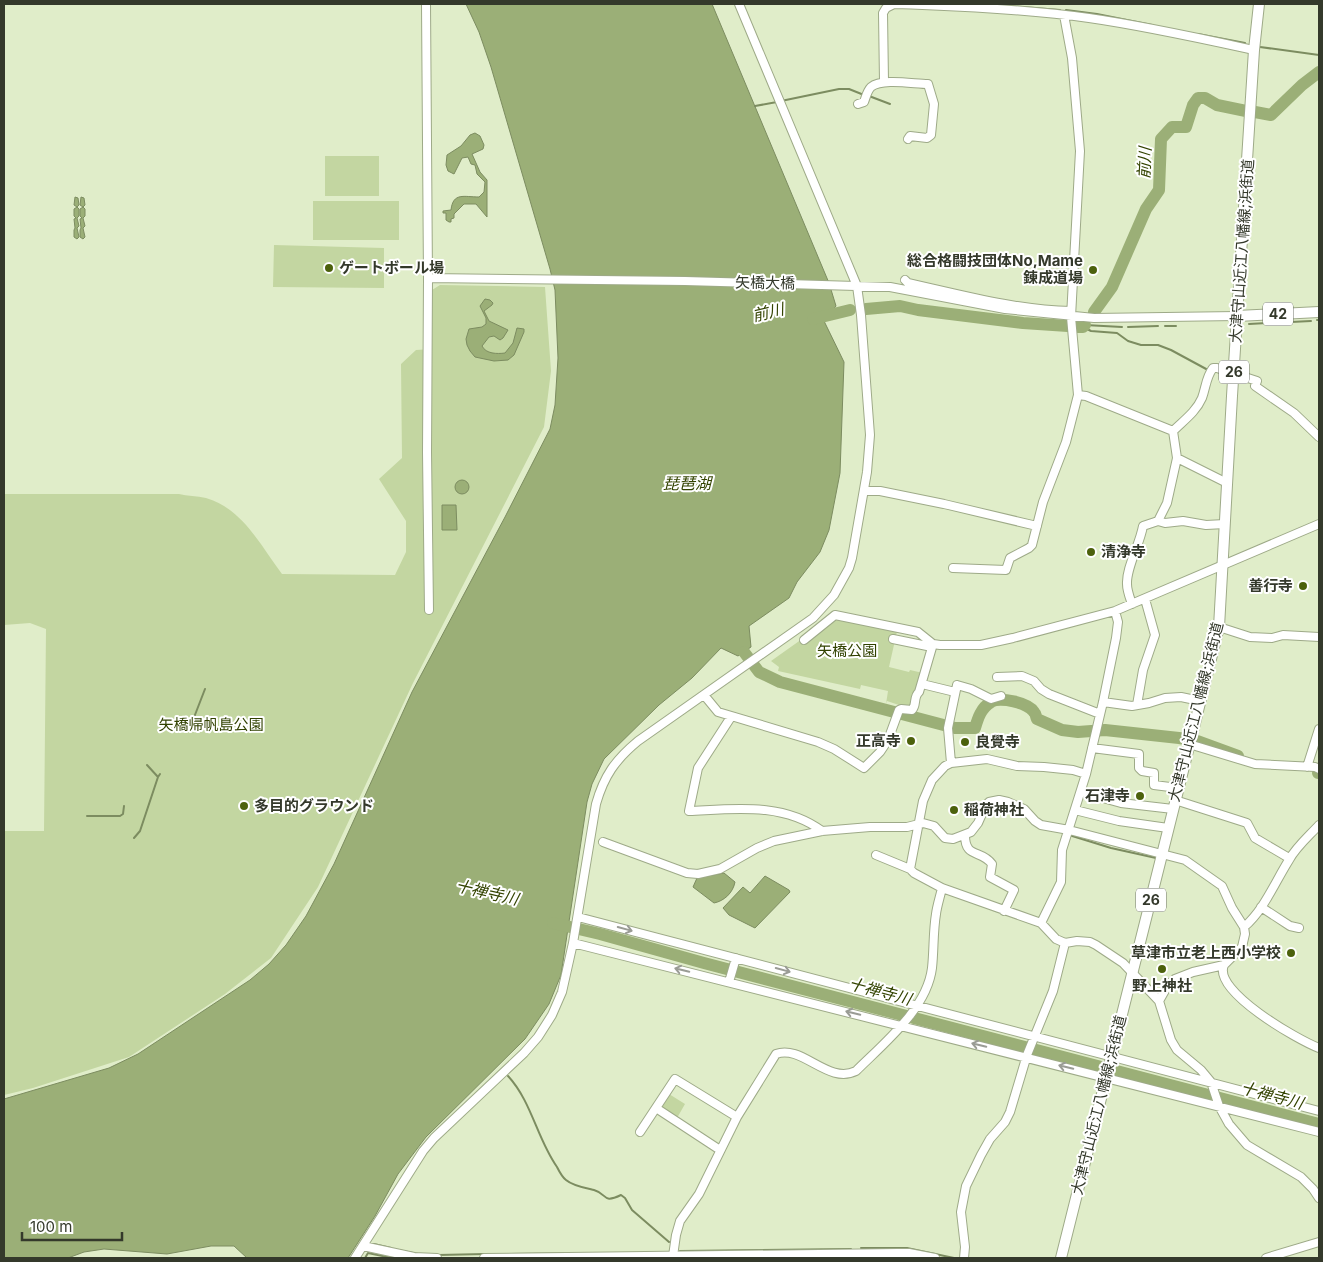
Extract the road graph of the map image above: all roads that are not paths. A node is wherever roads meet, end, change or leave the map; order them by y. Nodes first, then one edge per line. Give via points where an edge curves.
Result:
1 (426, 4) edge
2 (739, 4) edge
3 (1259, 4) edge
4 (1064, 15) junction
5 (1254, 50) junction
6 (884, 82) junction
7 (858, 104) dead end
8 (908, 139) dead end
9 (428, 278) junction
10 (905, 280) dead end
11 (857, 286) junction
12 (1319, 312) edge
13 (1071, 316) junction
14 (1237, 316) junction
15 (1234, 372) junction
16 (1078, 396) junction
17 (1173, 431) junction
18 (1319, 437) edge
19 (1177, 458) junction
20 (1227, 483) junction
21 (864, 491) junction
22 (1158, 521) junction
23 (1225, 524) junction
24 (1319, 524) edge
25 (1037, 526) junction
26 (1223, 564) junction
27 (953, 568) dead end
28 (1145, 599) junction
29 (1132, 604) junction
30 (429, 610) dead end
31 (1115, 611) junction
32 (1219, 627) junction
33 (1319, 637) edge
34 (893, 639) dead end
35 (804, 640) dead end
36 (933, 646) junction
37 (997, 677) dead end
38 (922, 684) junction
39 (955, 692) junction
40 (704, 695) junction
41 (1001, 696) dead end
42 (1200, 701) junction
43 (1103, 702) junction
44 (1137, 705) junction
45 (1100, 714) junction
46 (731, 717) junction
47 (1319, 729) edge
48 (1190, 741) junction
49 (1092, 748) junction
50 (951, 763) junction
51 (1307, 767) junction
52 (1319, 769) edge
53 (1086, 774) junction
54 (1178, 788) junction
55 (1081, 792) junction
56 (1174, 804) junction
57 (1075, 810) junction
58 (919, 824) junction
59 (1319, 825) edge
60 (1168, 828) junction
61 (1069, 830) junction
62 (822, 831) junction
63 (965, 835) junction
64 (603, 842) dead end
65 (1162, 854) junction
66 (876, 855) dead end
67 (1289, 858) junction
68 (910, 870) junction
69 (942, 888) junction
70 (1261, 908) junction
71 (1004, 911) junction
72 (578, 918) junction
73 (1041, 923) junction
74 (1244, 927) junction
75 (1298, 928) dead end
76 (574, 942) junction
77 (1064, 943) junction
78 (735, 960) junction
79 (1224, 965) junction
80 (1132, 972) junction
81 (730, 980) junction
82 (1159, 1002) junction
83 (916, 1007) junction
84 (902, 1024) junction
85 (1034, 1037) junction
86 (1319, 1048) edge
87 (1027, 1056) junction
88 (1111, 1057) junction
89 (1107, 1076) junction
90 (1211, 1083) junction
91 (1219, 1105) junction
92 (656, 1108) junction
93 (1319, 1111) edge
94 (737, 1118) junction
95 (640, 1132) dead end
96 (1319, 1132) edge
97 (720, 1150) junction
98 (1319, 1198) edge
99 (1319, 1242) edge
100 (363, 1246) junction
101 (672, 1256) junction
102 (691, 1257) edge
103 (355, 1258) edge
104 (436, 1258) edge
105 (484, 1258) edge
106 (935, 1258) edge
107 (964, 1258) edge
108 (1061, 1258) edge
109 (1266, 1258) edge

1 - 9 street
2 - 11 street
3 - 5 main road, 大津守山近江八幡線;浜街道 / 26
4 - 5 street via 1147,27
4 - 6 street via 890,5 883,13
4 - 13 street via 1072,58 1080,151
5 - 14 main road, 大津守山近江八幡線;浜街道 / 26
6 - 7 street via 869,89 864,102
6 - 8 street via 928,84 934,104 931,136 910,136
9 - 11 street, 矢橋大橋
9 - 30 street
10 - 13 street
11 - 13 street, 矢橋大橋 via 890,287 1004,309
11 - 21 street via 870,441
12 - 14 main road, 42
13 - 14 street
13 - 16 street
14 - 15 main road, 大津守山近江八幡線;浜街道 / 26
15 - 17 street via 1213,368 1196,409
15 - 18 street via 1257,381 1256,386 1294,413
15 - 20 main road, 大津守山近江八幡線;浜街道 / 26
16 - 17 street via 1086,396
16 - 25 street
17 - 19 street
19 - 20 street
19 - 22 street via 1167,503
20 - 23 main road, 大津守山近江八幡線;浜街道 / 26
21 - 25 street via 880,491
21 - 40 street via 852,558 834,595 813,618
22 - 23 street
22 - 29 street via 1144,526 1128,575
23 - 26 main road, 大津守山近江八幡線;浜街道 / 26
24 - 26 street
25 - 27 street via 1032,545 1010,558 1006,570
26 - 28 street
26 - 32 main road, 大津守山近江八幡線;浜街道 / 26
28 - 29 street
28 - 44 street via 1155,635
29 - 31 street
31 - 36 street via 981,645
31 - 43 street via 1118,629
32 - 33 street via 1250,637
32 - 42 main road, 大津守山近江八幡線;浜街道 / 26
34 - 36 street
35 - 36 street via 835,615 918,632
36 - 38 street
37 - 45 street via 1025,677 1049,694
38 - 39 street
38 - 46 street via 915,695 914,708 901,708 888,740 864,768 834,748
39 - 41 street via 957,685 992,699
39 - 50 street via 948,727
40 - 46 street via 718,712
40 - 72 street via 623,753 601,786
42 - 44 street via 1165,698
42 - 48 main road, 大津守山近江八幡線;浜街道 / 26
43 - 44 street
43 - 45 street
45 - 49 street
46 - 62 street via 698,768 689,811 764,809 804,820
47 - 51 street
48 - 51 street via 1255,764
48 - 54 main road, 大津守山近江八幡線;浜街道 / 26
49 - 53 street
49 - 54 street via 1139,754 1139,768 1154,773 1154,785
50 - 53 street via 987,759
50 - 58 street via 937,772 928,786
51 - 52 street
53 - 55 street
54 - 56 main road, 大津守山近江八幡線;浜街道 / 26
55 - 56 street via 1130,804
55 - 57 street
56 - 60 main road, 大津守山近江八幡線;浜街道 / 26
56 - 67 street via 1248,823 1255,838
57 - 60 street
57 - 61 street
58 - 62 street
58 - 63 street via 934,826 950,839
58 - 68 street
59 - 67 street
60 - 65 main road, 大津守山近江八幡線;浜街道 / 26
61 - 63 street via 1042,825 1018,805 994,800 986,805 974,829
61 - 65 street
61 - 73 street via 1062,850 1061,882
62 - 64 street via 774,841 720,869 698,874 687,873
63 - 71 street via 967,849 986,857 992,864 990,877 1014,890
65 - 74 street via 1184,860 1222,886
65 - 80 main road, 大津守山近江八幡線;浜街道 / 26
66 - 68 street
67 - 70 street
68 - 69 street
69 - 71 street
69 - 83 street via 936,912 932,969
70 - 74 street
70 - 75 street
71 - 73 street
72 - 76 street
72 -> 78 street
73 - 77 street
74 - 79 street via 1242,948
81 -> 76 street
76 - 100 street via 562,992 538,1037 423,1150
77 - 80 street via 1090,942 1123,962
77 - 85 street via 1053,991
78 - 81 street
78 -> 83 street
79 - 82 street via 1175,979
79 - 86 street via 1223,975 1240,999 1274,1024
80 - 82 street
80 - 88 main road, 大津守山近江八幡線;浜街道 / 26
84 -> 81 street
82 - 90 street via 1177,1050
83 - 84 street
83 - 85 street
87 -> 84 street
84 - 94 street via 856,1071 848,1075 838,1074 787,1052 776,1054
85 - 87 street
85 - 88 street
89 -> 87 street
87 - 107 street via 1010,1112 990,1139 966,1186 961,1212
88 - 89 main road, 大津守山近江八幡線;浜街道 / 26
88 - 90 street
89 - 91 street
89 - 108 main road, 大津守山近江八幡線;浜街道 / 26
90 - 91 street
90 - 93 street
91 - 96 street
91 - 98 street via 1229,1124 1247,1145 1301,1177
92 - 94 street via 675,1079
92 - 95 street
92 - 97 street
94 - 97 street
97 - 101 street via 699,1194 680,1221
99 - 109 street
100 - 103 street
100 - 104 street via 414,1257
101 - 102 street
101 - 105 street
102 - 106 street via 909,1253

